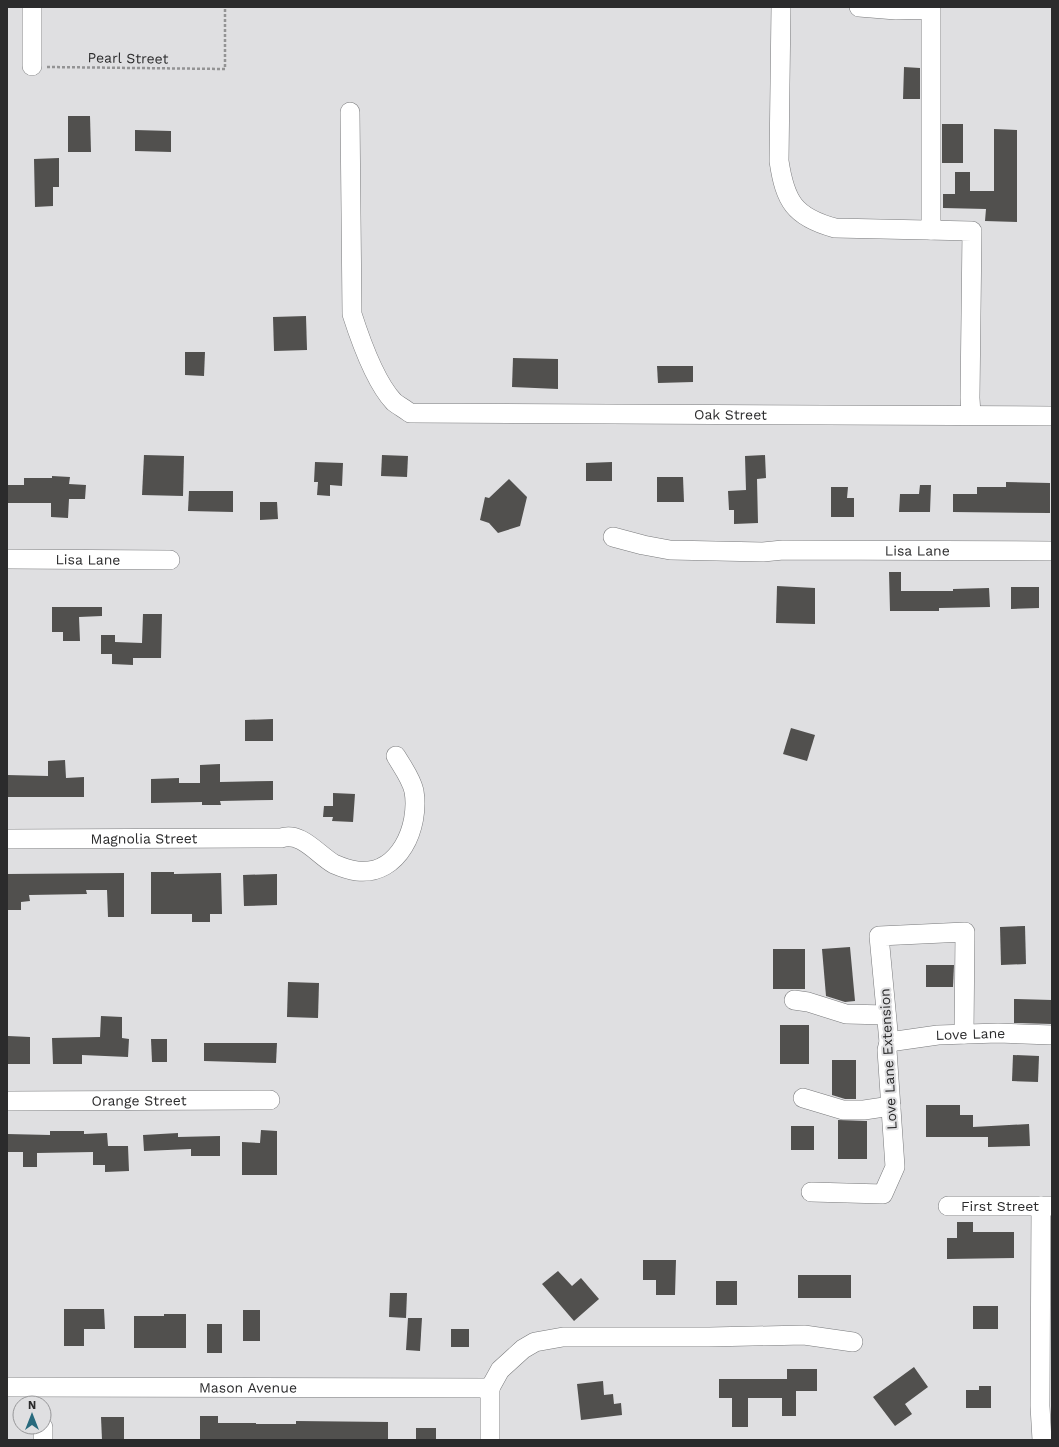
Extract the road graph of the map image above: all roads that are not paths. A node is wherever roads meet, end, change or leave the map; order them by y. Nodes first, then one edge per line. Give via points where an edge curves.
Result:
1 (32, 7) edge
2 (781, 7) edge
3 (859, 7) edge
4 (32, 66) road end
5 (350, 112) dead end
6 (931, 230) junction
7 (971, 415) junction
8 (1052, 416) edge
9 (613, 537) dead end
10 (1052, 551) edge
11 (7, 559) edge
12 (170, 560) dead end
13 (396, 756) dead end
14 (7, 839) edge
15 (794, 1000) dead end
16 (886, 1015) junction
17 (964, 1034) junction
18 (1052, 1035) edge
19 (889, 1042) junction
20 (803, 1098) dead end
21 (270, 1100) dead end
22 (7, 1101) edge
23 (891, 1106) junction
24 (810, 1192) dead end
25 (948, 1206) dead end
26 (1047, 1206) edge
27 (853, 1342) dead end
28 (7, 1387) edge
29 (490, 1388) junction
30 (44, 1395) edge
31 (490, 1440) edge
32 (1042, 1440) edge

1 - 4 street
2 - 6 street via 779,161 782,183 788,197 799,211 810,219 835,228
3 - 6 street via 931,9
5 - 7 street, Oak Street via 352,314 359,338 386,391 395,403 410,413
6 - 7 street via 972,230
7 - 8 street, Oak Street
9 - 10 street, Lisa Lane via 670,550
11 - 12 street, Lisa Lane
13 - 14 street, Magnolia Street via 411,781 414,792 415,812 412,827 402,851 394,859 373,870 346,869 291,837
15 - 16 street via 846,1014
16 - 17 street, Love Lane Extension via 879,936 965,932
16 - 19 street, Love Lane Extension
17 - 18 street, Love Lane
17 - 19 street, Love Lane
19 - 23 street, Love Lane Extension via 887,1050
20 - 23 street via 843,1110
21 - 22 street, Orange Street
23 - 24 street, Love Lane Extension via 895,1167 883,1194
25 - 26 street, First Street
26 - 32 street via 1040,1406
27 - 29 street via 804,1335 563,1337 535,1342 523,1349 500,1370
28 - 30 street, Mason Avenue
29 - 30 street, Mason Avenue
29 - 31 street

